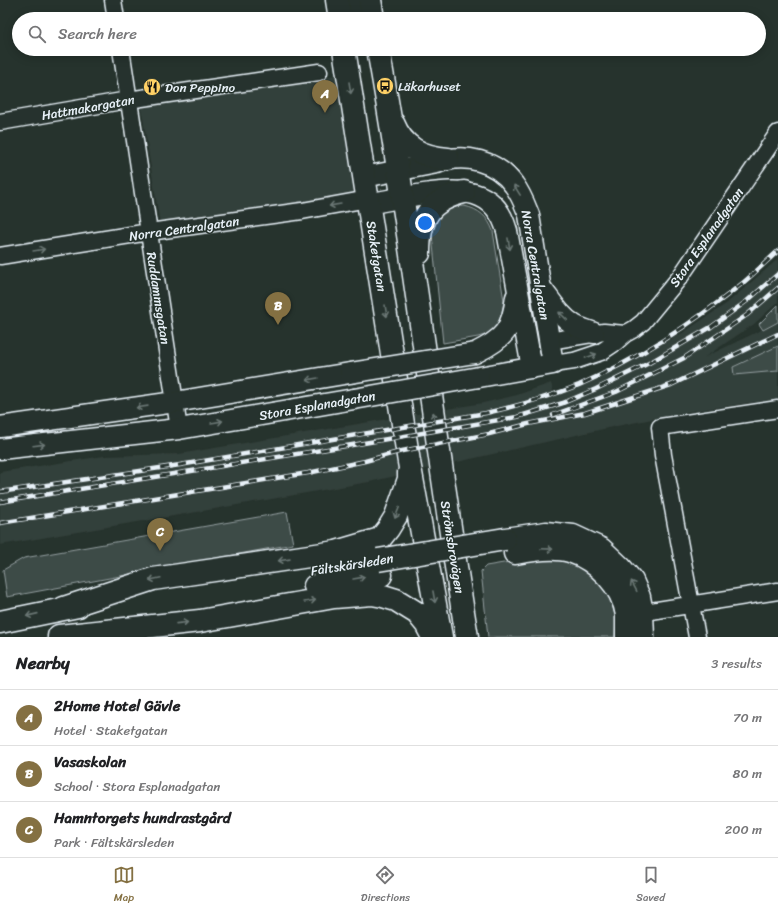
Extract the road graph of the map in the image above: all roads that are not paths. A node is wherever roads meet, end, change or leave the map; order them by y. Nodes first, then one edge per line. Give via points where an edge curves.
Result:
1 (113, 0) edge
2 (337, 0) edge
3 (355, 0) edge
4 (370, 0) edge
5 (115, 12) edge
6 (339, 12) edge
7 (357, 12) edge
8 (372, 12) edge
9 (122, 56) edge
10 (345, 56) edge
11 (372, 56) edge
12 (379, 56) edge
13 (319, 72) dead end
14 (384, 79) junction
15 (128, 100) junction
16 (389, 114) junction
17 (0, 122) edge
18 (778, 133) edge
19 (448, 159) junction
20 (398, 171) junction
21 (364, 177) junction
22 (464, 192) junction
23 (403, 197) junction
24 (368, 202) junction
25 (149, 232) junction
26 (0, 256) edge
27 (540, 287) junction
28 (517, 289) junction
29 (418, 306) junction
30 (594, 333) junction
31 (625, 334) junction
32 (549, 341) junction
33 (528, 344) junction
34 (475, 353) junction
35 (553, 364) junction
36 (532, 368) junction
37 (175, 402) junction
38 (778, 409) edge
39 (0, 427) edge
40 (179, 428) junction
41 (0, 449) edge
42 (409, 462) junction
43 (379, 567) junction
44 (458, 583) junction
45 (778, 591) edge
46 (691, 604) junction
47 (64, 608) junction
48 (634, 614) junction
49 (0, 622) edge
50 (58, 637) edge
51 (433, 637) edge
52 (441, 637) edge
53 (467, 637) edge
54 (480, 637) edge
55 (627, 637) edge
56 (643, 637) edge
57 (697, 637) edge

1 - 5 street
2 - 6 main road
3 - 7 street
4 - 8 main road
9 - 15 street, Ruddammsgatan
10 -> 21 main road, Staketgatan
11 - 14 street
12 - 14 main road
13 - 15 street, Hattmakargatan
14 - 16 main road
15 - 17 street, Hattmakargatan
15 - 25 street, Ruddammsgatan
16 - 19 main road via 395,129 409,146 426,155
16 - 20 main road
18 - 31 street, Stora Esplanadgatan via 680,277 643,322
19 - 20 street, Norra Centralgatan
27 -> 19 street, Norra Centralgatan via 529,215 515,186 502,173 484,162 461,158
20 - 21 street, Norra Centralgatan
20 - 23 main road
21 - 24 main road, Staketgatan
22 - 23 street, Norra Centralgatan via 450,191
22 -> 28 street, Norra Centralgatan via 487,200 500,213
22 - 29 main road via 451,195 435,204 421,224
23 - 24 street, Norra Centralgatan
23 - 29 main road
24 -> 25 street, Norra Centralgatan
24 -> 42 main road, Staketgatan
26 -> 25 street, Norra Centralgatan
25 - 37 street, Ruddammsgatan
30 -> 27 street via 575,326 566,319
27 - 32 street, Norra Centralgatan
28 - 33 street, Norra Centralgatan
28 - 34 street via 513,316 507,329 495,342
44 -> 29 main road, Strömsbrovägen
30 - 31 street, Stora Esplanadgatan
30 - 32 street, Stora Esplanadgatan
35 -> 31 street, Stora Esplanadgatan via 574,361 601,352
32 - 33 street, Stora Esplanadgatan
32 - 35 street, Norra Centralgatan
33 - 34 street, Stora Esplanadgatan
33 - 36 street, Norra Centralgatan
34 -> 37 street, Stora Esplanadgatan, bridge
35 - 36 street, Stora Esplanadgatan
40 -> 36 street, Stora Esplanadgatan, bridge
37 -> 39 street, Stora Esplanadgatan
37 - 40 street, Ruddammsgatan
38 - 46 street via 660,427
41 -> 40 street, Stora Esplanadgatan
42 -> 47 main road via 409,479 396,516 380,539 336,552 153,579
42 -> 52 main road, Strömsbrovägen
43 - 47 main road, Fältskärsleden
43 - 48 main road, Fältskärsleden via 507,547 570,551 594,563 610,578
50 -> 43 main road, Fältskärsleden via 133,616
44 - 53 main road, Strömsbrovägen
44 - 54 main road
45 - 46 street
46 - 48 street
46 - 57 street
47 -> 49 main road, Fältskärsleden
48 - 55 main road, Fältskärsleden
48 - 56 main road, Fältskärsleden
50 -> 51 main road via 200,621 334,597 372,594 396,600 417,613

